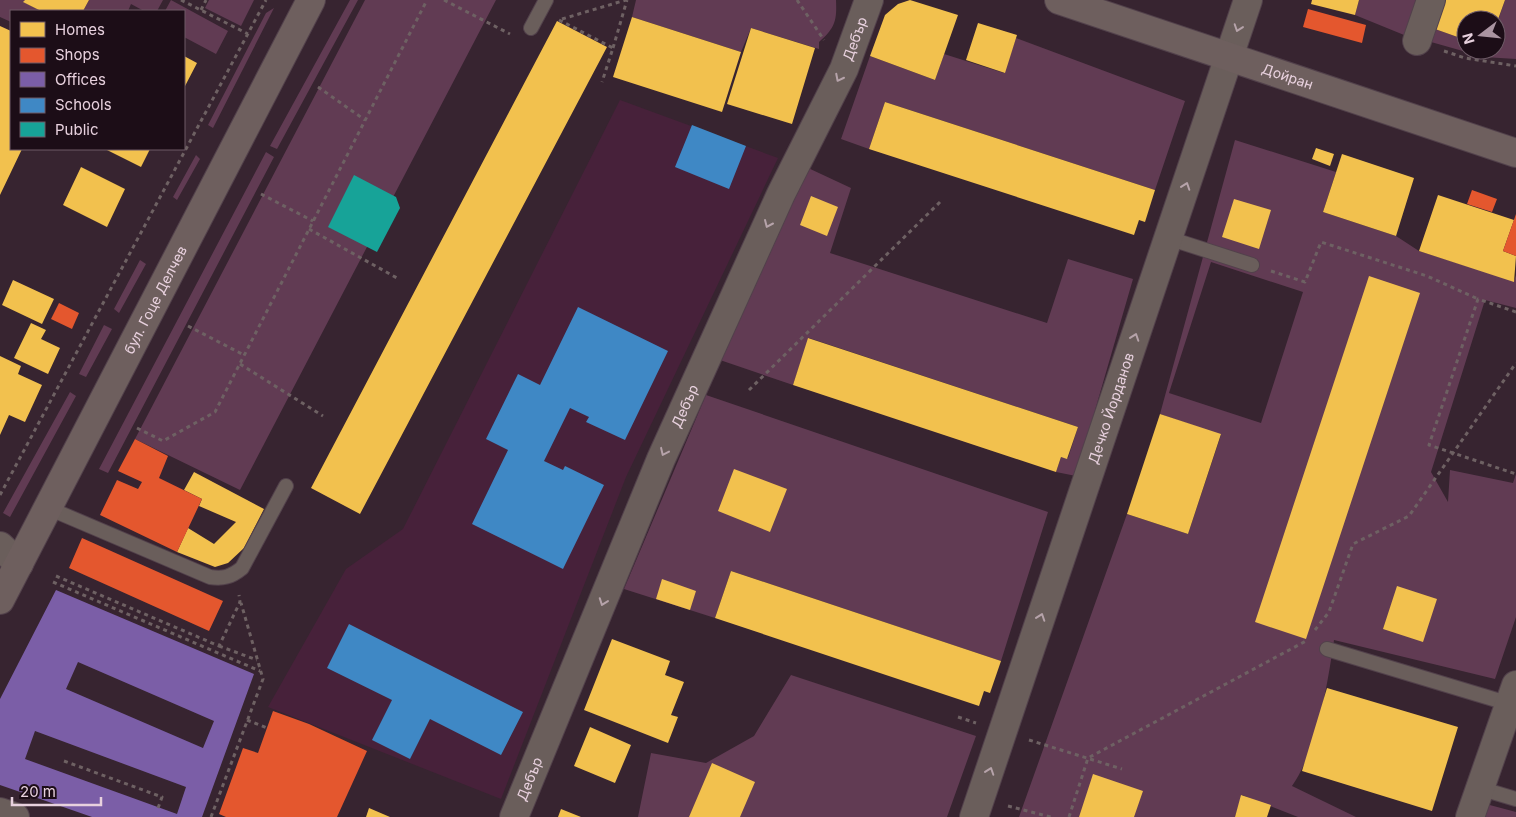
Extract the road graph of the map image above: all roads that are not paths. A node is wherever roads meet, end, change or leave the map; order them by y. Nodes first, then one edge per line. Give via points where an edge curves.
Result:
1 (311, 0) edge
2 (546, 0) edge
3 (869, 0) edge
4 (1059, 0) edge
5 (1248, 0) edge
6 (1431, 0) edge
7 (530, 28) road end
8 (1417, 42) road end
9 (1229, 56) junction
10 (1516, 153) edge
11 (1168, 238) junction
12 (1252, 265) road end
13 (286, 486) dead end
14 (48, 508) junction
15 (9, 555) edge
16 (0, 600) edge
17 (1328, 649) dead end
18 (1513, 695) edge
19 (1479, 788) junction
20 (1516, 799) edge
21 (977, 808) edge
22 (0, 812) edge
23 (15, 817) edge
24 (514, 817) edge
25 (1470, 817) edge

1 - 14 street, бул. Гоце Делчев
2 - 7 lane
3 -> 24 street, Дебър via 844,69 782,194 661,459
4 - 9 street, Дойран
5 -> 9 street, Дечко Йорданов
6 - 8 street
9 - 10 street, Дойран
11 -> 9 street, Дечко Йорданов
11 - 12 lane
21 -> 11 street, Дечко Йорданов
13 - 14 lane via 242,568 222,578 210,577
14 - 15 street, бул. Гоце Делчев
15 - 16 street, бул. Гоце Делчев
17 - 18 lane
18 - 19 street
19 - 20 lane
19 - 25 street
22 - 23 street

